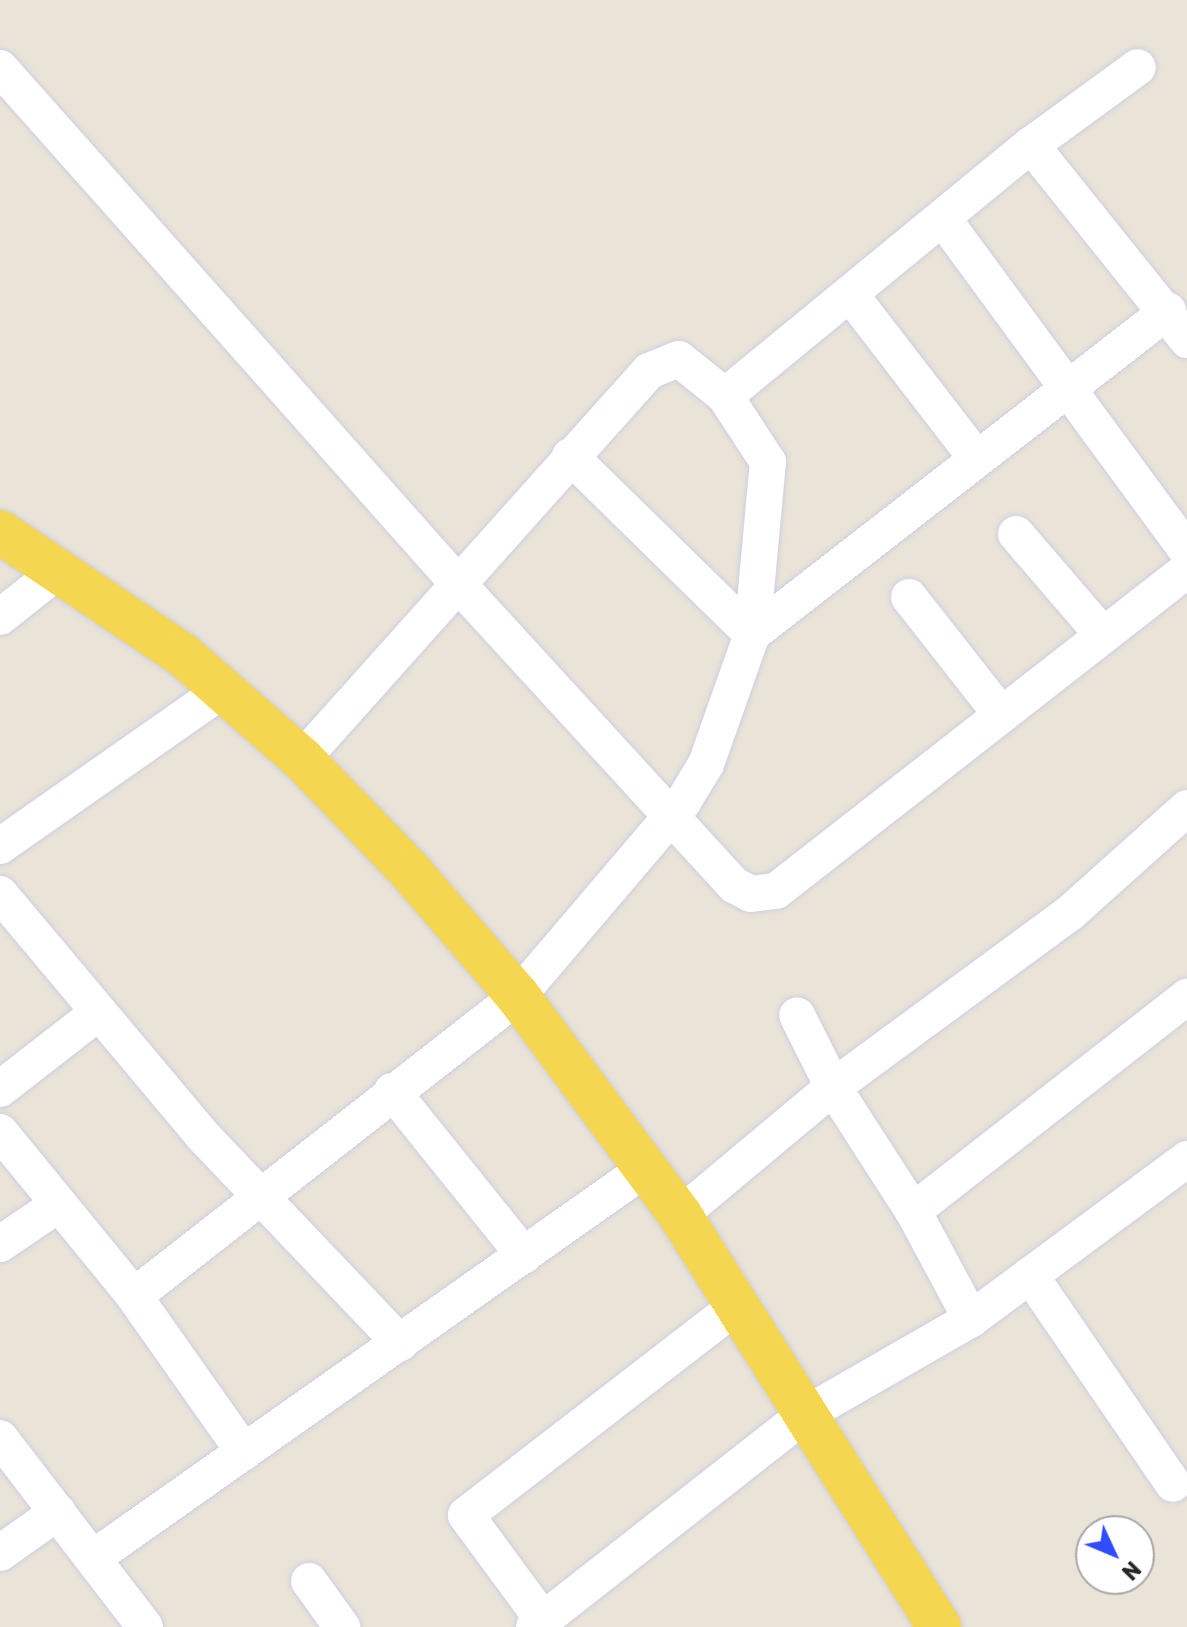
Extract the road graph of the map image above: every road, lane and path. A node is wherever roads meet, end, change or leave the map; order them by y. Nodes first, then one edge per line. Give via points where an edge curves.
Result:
1 (1138, 67) dead end
2 (0, 68) edge
3 (1031, 145) junction
4 (944, 220) junction
5 (853, 298) junction
6 (1177, 326) edge
7 (1064, 392) junction
8 (725, 396) junction
9 (570, 456) junction
10 (977, 459) junction
11 (0, 532) edge
12 (1016, 534) dead end
13 (1187, 551) edge
14 (1187, 570) edge
15 (58, 571) junction
16 (460, 586) junction
17 (909, 597) dead end
18 (0, 617) edge
19 (752, 634) junction
20 (1102, 634) junction
21 (223, 690) junction
22 (1000, 713) junction
23 (302, 759) junction
24 (1187, 808) edge
25 (672, 816) junction
26 (0, 846) edge
27 (0, 894) edge
28 (518, 996) junction
29 (1187, 997) edge
30 (99, 1012) junction
31 (797, 1015) dead end
32 (833, 1087) junction
33 (0, 1089) edge
34 (392, 1091) junction
35 (0, 1132) edge
36 (1186, 1163) edge
37 (645, 1169) junction
38 (257, 1193) junction
39 (59, 1204) junction
40 (913, 1211) junction
41 (680, 1215) junction
42 (0, 1244) edge
43 (524, 1255) junction
44 (1030, 1275) junction
45 (134, 1296) junction
46 (738, 1305) junction
47 (971, 1319) junction
48 (400, 1343) junction
49 (806, 1414) junction
50 (0, 1438) edge
51 (244, 1452) junction
52 (1173, 1484) dead end
53 (58, 1512) junction
54 (0, 1553) edge
55 (93, 1558) junction
56 (309, 1581) dead end
57 (539, 1623) edge
58 (145, 1627) edge
59 (342, 1627) edge
60 (939, 1627) edge

1 - 3 street
2 - 16 street
3 - 4 street
3 - 6 street
4 - 5 street
4 - 7 street
5 - 8 street
5 - 10 street
6 - 7 street
7 - 10 street
7 - 13 street
8 - 9 street via 679,359 649,371
8 - 19 street via 768,462
9 - 16 street
9 - 19 street
10 - 19 street
11 - 15 main road
12 - 20 street
14 - 20 street
15 - 18 street
15 - 21 main road
16 - 23 street
16 - 25 street
17 - 22 street
19 - 25 street via 706,764
20 - 22 street
21 - 23 main road
21 - 26 street
22 - 25 street via 776,891 751,894 734,885
23 - 28 main road
24 - 32 street via 1070,913
25 - 28 street
27 - 30 street
28 - 34 street
28 - 37 main road
29 - 40 street
30 - 33 street
30 - 38 street
31 - 32 street
32 - 40 street
32 - 41 street
34 - 38 street
34 - 43 street
35 - 39 street
36 - 44 street
37 - 41 main road
37 - 43 street
38 - 45 street
38 - 48 street
39 - 42 street
39 - 45 street
40 - 47 street
41 - 46 main road
43 - 48 street
44 - 47 street
44 - 52 street
45 - 51 street
46 - 49 main road
46 - 57 street via 466,1515
47 - 49 street
48 - 51 street
49 - 57 street
49 - 60 main road
50 - 53 street
51 - 55 street
53 - 54 street
53 - 55 street
55 - 58 street
56 - 59 street

